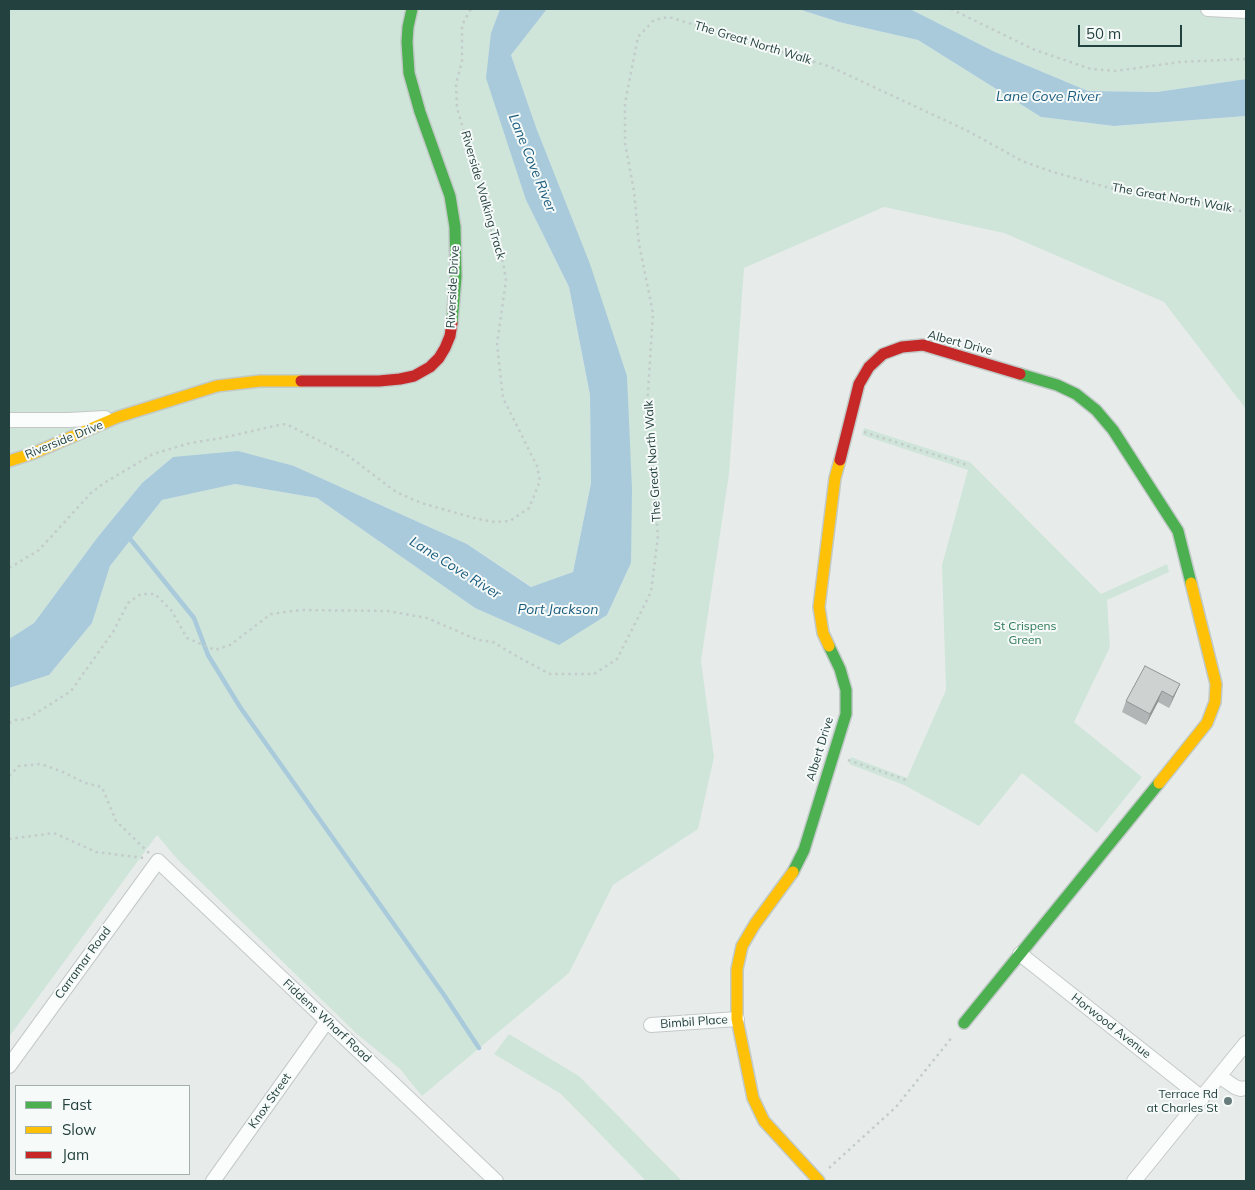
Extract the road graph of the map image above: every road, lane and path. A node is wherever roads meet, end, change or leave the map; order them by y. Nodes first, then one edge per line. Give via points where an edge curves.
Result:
1 (412, 9) edge
2 (471, 9) edge
3 (951, 9) edge
4 (1208, 9) edge
5 (1246, 12) edge
6 (1246, 59) edge
7 (1246, 212) edge
8 (118, 417) junction
9 (9, 420) edge
10 (848, 428) junction
11 (9, 461) edge
12 (967, 465) dead end
13 (9, 567) edge
14 (9, 723) edge
15 (833, 755) junction
16 (9, 776) edge
17 (909, 781) dead end
18 (9, 839) edge
19 (158, 860) junction
20 (1020, 954) junction
21 (737, 1019) junction
22 (327, 1021) junction
23 (964, 1023) joint
24 (651, 1025) dead end
25 (1246, 1044) edge
26 (9, 1066) edge
27 (1219, 1076) junction
28 (1246, 1088) edge
29 (1202, 1098) junction
30 (818, 1180) edge
31 (214, 1181) edge
32 (496, 1181) edge
33 (1134, 1181) edge

1 - 8 street, Riverside Drive via 407,42 409,73 450,196 455,227 453,320 450,336 439,358 422,372 400,379 229,384
2 - 13 path, Riverside Walking Track via 462,25 457,108 482,182 493,238 503,262 506,280 497,344 503,398 537,466 540,481 530,508 510,521 494,522 421,503 396,492 346,454 286,424 190,443 153,454 91,493 39,550
3 - 6 path via 1035,50 1091,69 1116,71 1180,62
4 - 5 street
7 - 14 path, The Great North Walk via 1180,198 1128,192 1053,172 831,67 669,17 654,20 638,37 625,103 625,142 639,244 654,313 647,407 658,536 651,592 617,659 594,674 550,674 493,642 478,640 427,618 388,611 300,610 271,614 230,645 215,650 187,638 171,610 155,594 141,594 128,602 113,632 71,691 27,720
8 - 9 street, Riverside Drive
8 - 11 street, Riverside Drive
10 - 12 path
10 - 15 street, Albert Drive via 835,478 819,607 823,633 846,690 846,714
10 - 20 street, Albert Drive via 859,384 869,367 883,354 902,347 923,345 1056,385 1076,394 1113,430 1178,530 1216,684 1215,702 1207,723 1195,739
15 - 17 path
15 - 21 street, Albert Drive via 804,850 793,872 742,946 737,969
16 - 19 path via 19,766 41,764 102,787 116,821
18 - 19 path via 54,833 96,852
19 - 22 street, Fiddens Wharf Road
19 - 26 street, Carramar Road
20 - 23 street, Albert Drive
20 - 29 street, Horwood Avenue
21 - 24 street, Bimbil Place
21 - 30 street, Albert Drive via 756,1106 764,1121
22 - 31 street, Knox Street
22 - 32 street, Fiddens Wharf Road
23 - 30 path via 896,1106
25 - 27 street
27 - 28 street via 1234,1087
27 - 29 street
29 - 33 street

